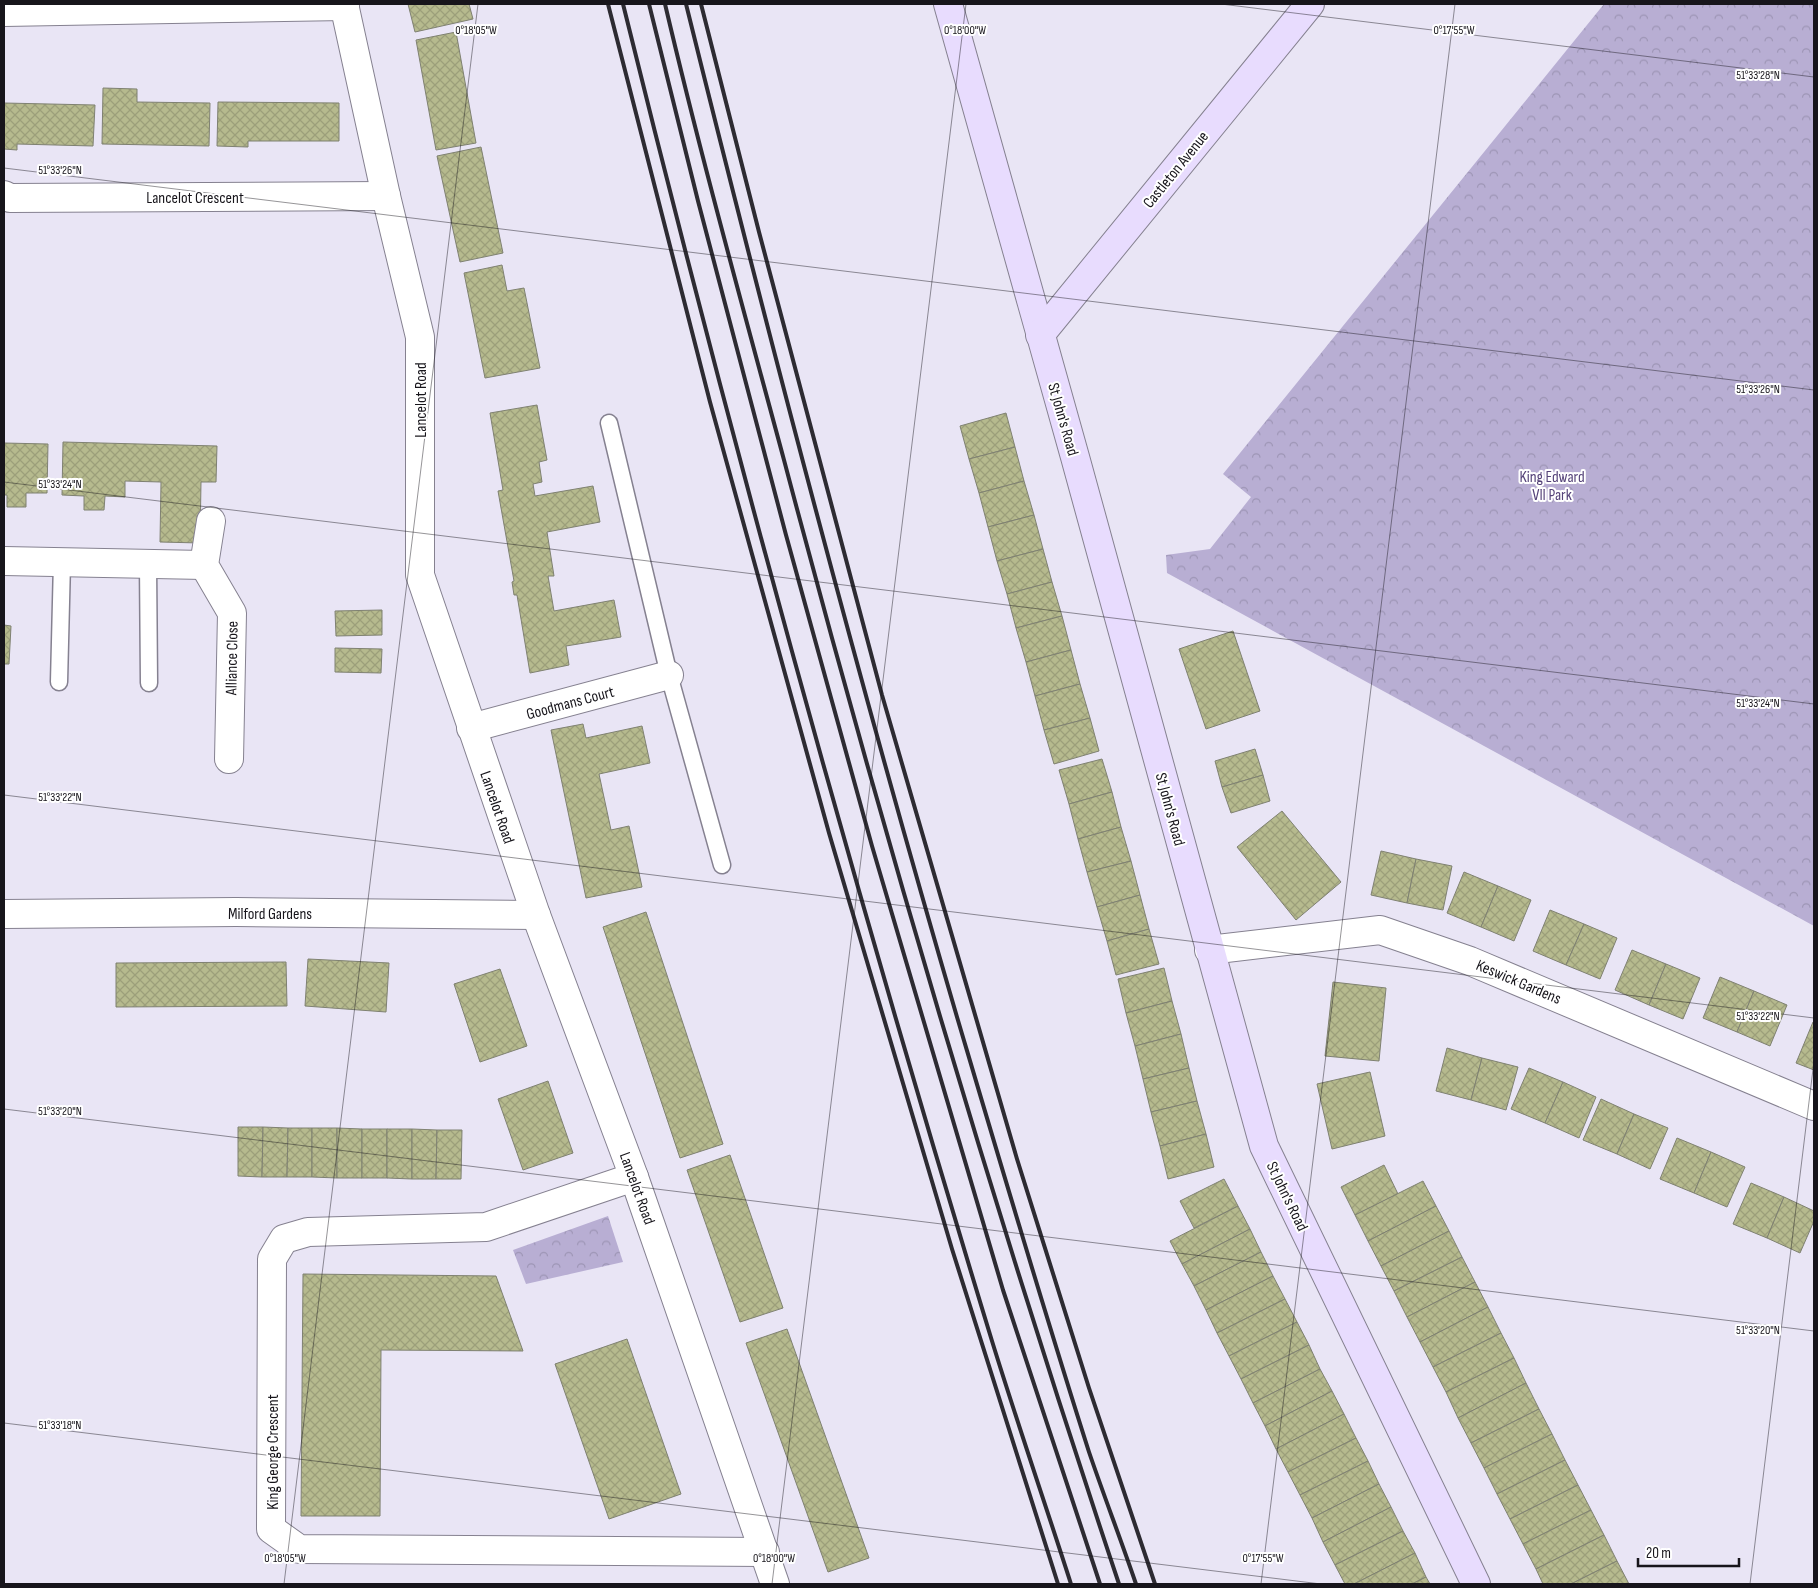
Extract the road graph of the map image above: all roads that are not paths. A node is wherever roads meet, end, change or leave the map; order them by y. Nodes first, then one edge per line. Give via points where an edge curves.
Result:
1 (948, 4) edge
2 (1310, 4) edge
3 (344, 5) edge
4 (158, 7) edge
5 (4, 12) edge
6 (4, 195) edge
7 (386, 196) junction
8 (1040, 335) junction
9 (609, 422) dead end
10 (211, 521) dead end
11 (4, 560) edge
12 (62, 562) junction
13 (148, 564) junction
14 (204, 565) junction
15 (669, 676) junction
16 (59, 682) dead end
17 (149, 683) dead end
18 (471, 728) junction
19 (229, 759) dead end
20 (722, 865) dead end
21 (4, 914) edge
22 (536, 915) junction
23 (1209, 950) junction
24 (1814, 1106) edge
25 (634, 1177) junction
26 (765, 1552) junction
27 (775, 1584) edge
28 (1476, 1584) edge

1 - 8 street, St John's Road
2 - 8 street, Castleton Avenue
3 - 4 street
3 - 7 street, Lancelot Road
4 - 5 street
6 - 7 street, Lancelot Crescent via 10,198
7 - 18 street, Lancelot Road via 420,337 420,576
8 - 23 street, St John's Road
9 - 15 lane
10 - 14 street
11 - 12 street
12 - 13 street
12 - 16 lane
13 - 14 street
13 - 17 lane
14 - 19 street, Alliance Close via 232,613
15 - 18 street, Goodmans Court
15 - 20 lane
18 - 22 street, Lancelot Road
21 - 22 street, Milford Gardens
22 - 25 street, Lancelot Road
23 - 24 street, Keswick Gardens via 1380,930 1470,961
23 - 28 street, St John's Road via 1264,1146
25 - 26 street, Lancelot Road
25 - 26 street, King George Crescent via 486,1227 308,1232 284,1238 272,1259 271,1529 299,1549
26 - 27 street, Lancelot Road

